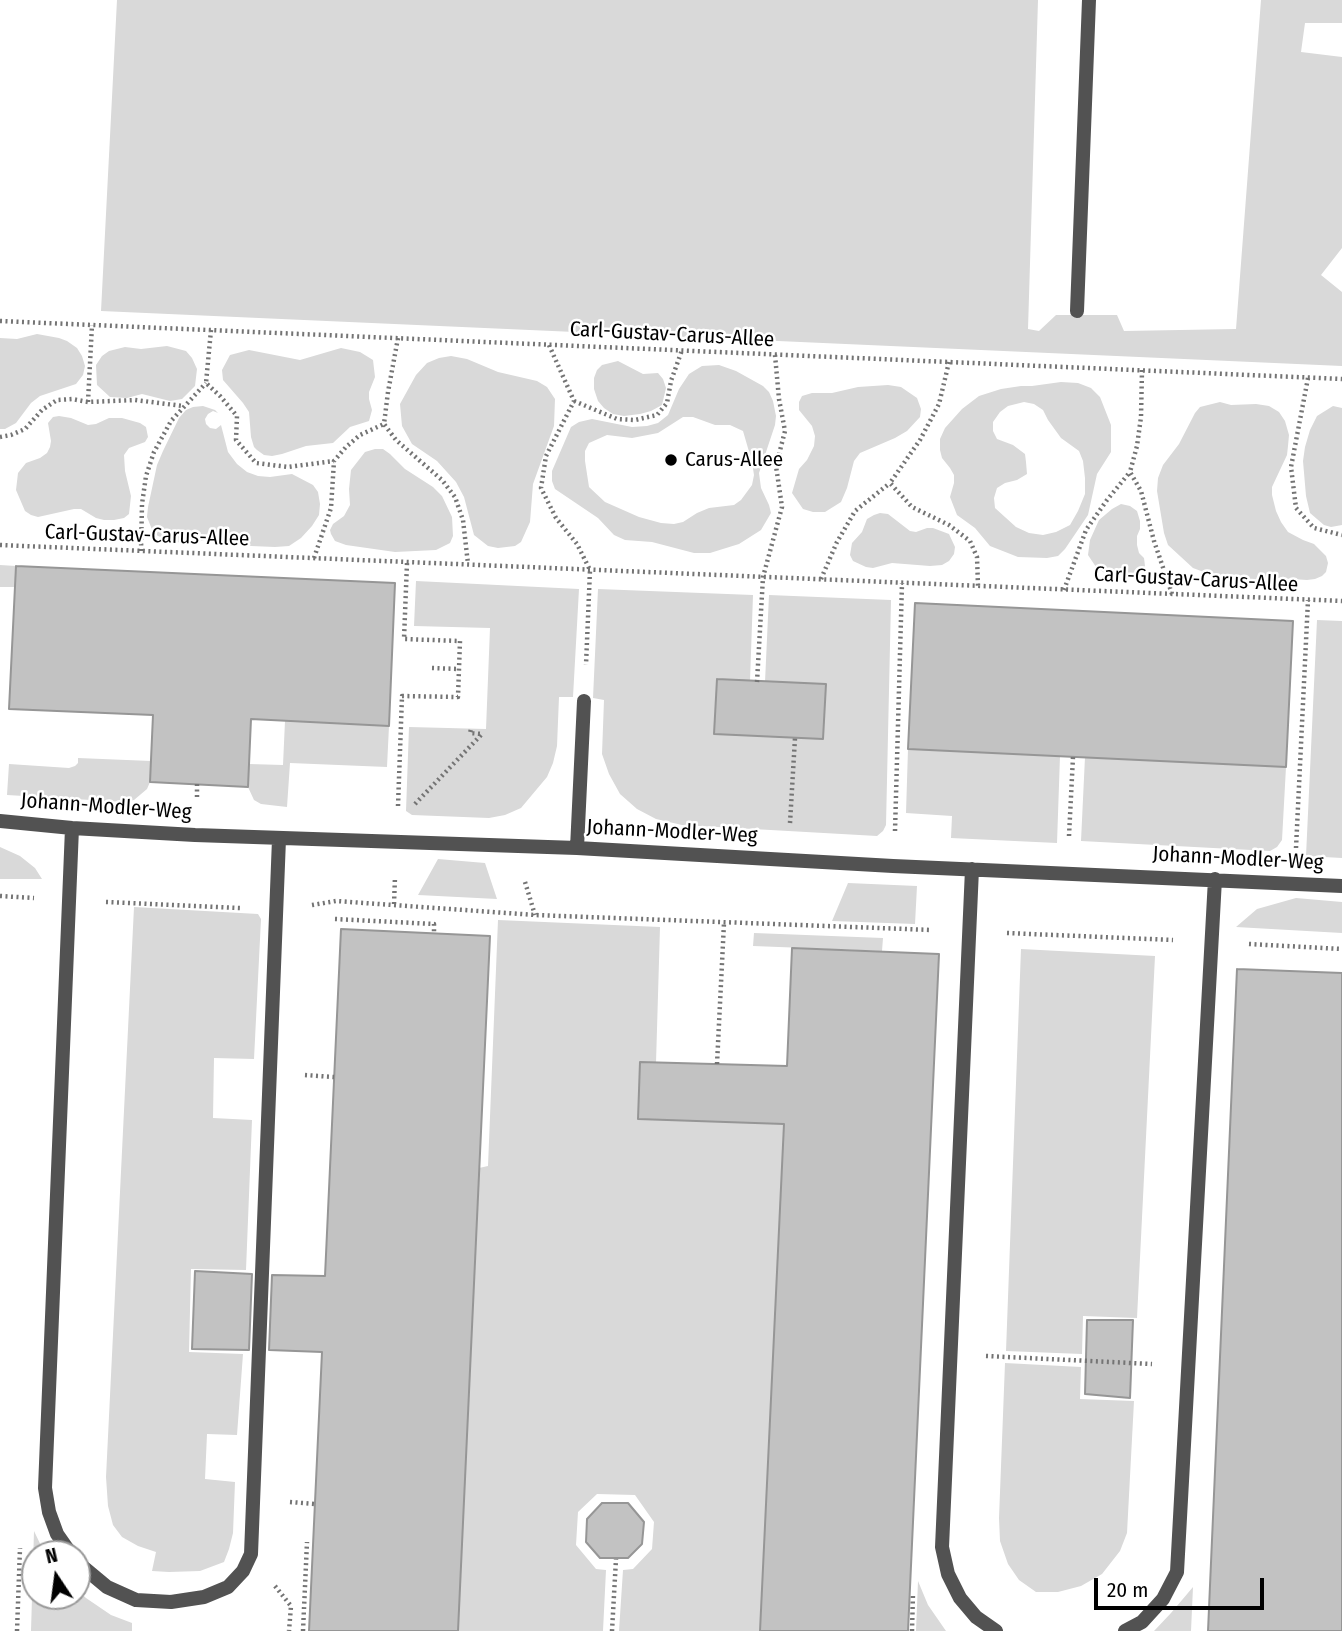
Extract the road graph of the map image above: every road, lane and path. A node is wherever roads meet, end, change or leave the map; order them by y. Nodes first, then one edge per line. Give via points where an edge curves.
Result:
1 (1089, 0) edge
2 (1077, 312) dead end
3 (0, 321) edge
4 (92, 325) junction
5 (211, 330) junction
6 (398, 338) junction
7 (549, 345) junction
8 (682, 350) junction
9 (775, 355) junction
10 (949, 362) junction
11 (1142, 370) junction
12 (1308, 378) junction
13 (1342, 379) edge
14 (206, 383) junction
15 (574, 401) junction
16 (88, 402) junction
17 (183, 406) junction
18 (384, 424) junction
19 (0, 437) edge
20 (334, 461) junction
21 (1130, 472) junction
22 (890, 483) junction
23 (1342, 535) edge
24 (0, 545) edge
25 (141, 551) junction
26 (314, 559) junction
27 (407, 562) junction
28 (468, 565) junction
29 (590, 570) junction
30 (763, 578) junction
31 (821, 579) junction
32 (902, 583) junction
33 (978, 586) junction
34 (1064, 590) junction
35 (1172, 594) junction
36 (1308, 600) junction
37 (1342, 601) edge
38 (432, 668) dead end
39 (459, 669) junction
40 (757, 682) dead end
41 (584, 701) joint
42 (471, 729) dead end
43 (795, 738) dead end
44 (1073, 757) dead end
45 (0, 821) edge
46 (398, 822) junction
47 (72, 828) junction
48 (279, 839) junction
49 (397, 843) junction
50 (577, 848) junction
51 (788, 859) junction
52 (893, 866) junction
53 (972, 869) junction
54 (1067, 872) junction
55 (1215, 879) junction
56 (1294, 883) junction
57 (1342, 886) edge
58 (0, 896) edge
59 (69, 900) junction
60 (394, 905) junction
61 (276, 909) junction
62 (335, 919) dead end
63 (724, 923) junction
64 (970, 932) junction
65 (434, 933) dead end
66 (1212, 941) junction
67 (1342, 949) edge
68 (717, 1064) dead end
69 (950, 1354) junction
70 (1188, 1365) junction
71 (21, 1539) dead end
72 (61, 1540) edge
73 (307, 1542) dead end
74 (616, 1559) dead end
75 (91, 1574) edge
76 (17, 1631) edge
77 (303, 1631) edge
78 (612, 1631) edge
79 (996, 1631) edge
80 (1125, 1631) edge

1 - 2 street
3 - 4 path, Carl-Gustav-Carus-Allee
4 - 5 path, Carl-Gustav-Carus-Allee
4 - 16 path
5 - 6 path, Carl-Gustav-Carus-Allee
5 - 14 path
6 - 7 path, Carl-Gustav-Carus-Allee
6 - 18 path
7 - 8 path, Carl-Gustav-Carus-Allee
7 - 15 path
8 - 9 path, Carl-Gustav-Carus-Allee
8 - 15 path via 667,403 657,415 617,419
9 - 10 path, Carl-Gustav-Carus-Allee
9 - 30 path via 785,430 776,466 782,507
10 - 11 path, Carl-Gustav-Carus-Allee
10 - 22 path via 939,404
11 - 12 path, Carl-Gustav-Carus-Allee
11 - 21 path via 1141,417
12 - 13 path, Carl-Gustav-Carus-Allee
12 - 23 path via 1291,467 1296,508 1314,528
14 - 17 path
14 - 20 path via 237,416 236,440 256,463 288,467
15 - 29 path via 546,456 541,488
16 - 17 path via 135,400
16 - 19 path via 57,400 25,429
17 - 25 path via 162,435 146,476
18 - 20 path via 360,435
18 - 28 path via 455,497 463,520
20 - 26 path via 331,508
21 - 34 path via 1086,530
21 - 35 path via 1141,491
22 - 31 path via 855,511
22 - 33 path via 912,507 970,541 977,557
24 - 25 path, Carl-Gustav-Carus-Allee
25 - 26 path, Carl-Gustav-Carus-Allee
26 - 27 path, Carl-Gustav-Carus-Allee
27 - 28 path, Carl-Gustav-Carus-Allee
27 - 39 path via 404,639 460,640
28 - 29 path, Carl-Gustav-Carus-Allee
29 - 30 path, Carl-Gustav-Carus-Allee
29 - 41 path
30 - 31 path, Carl-Gustav-Carus-Allee
30 - 40 path
31 - 32 path, Carl-Gustav-Carus-Allee
32 - 33 path, Carl-Gustav-Carus-Allee
32 - 52 path
33 - 34 path, Carl-Gustav-Carus-Allee
34 - 35 path, Carl-Gustav-Carus-Allee
35 - 36 path, Carl-Gustav-Carus-Allee
36 - 37 path, Carl-Gustav-Carus-Allee
36 - 56 path
38 - 39 path
39 - 46 path via 458,697 402,696
41 - 50 street
42 - 46 path via 470,733 482,734
43 - 51 path
44 - 54 path
45 - 47 street, Johann-Modler-Weg
46 - 49 path
47 - 48 street, Johann-Modler-Weg
47 - 59 street
48 - 49 street, Johann-Modler-Weg
48 - 61 street
49 - 50 street, Johann-Modler-Weg
49 - 60 path
50 - 51 street, Johann-Modler-Weg
51 - 52 street, Johann-Modler-Weg
52 - 53 street, Johann-Modler-Weg
53 - 54 street, Johann-Modler-Weg
53 - 64 street
54 - 55 street, Johann-Modler-Weg
55 - 56 street, Johann-Modler-Weg
55 - 66 street
56 - 57 street, Johann-Modler-Weg
58 - 59 path
59 - 61 path
59 - 72 street via 45,1489
60 - 61 path via 336,901
60 - 63 path
61 - 75 street via 251,1555 228,1587 204,1597 171,1602 136,1600
62 - 65 path via 434,925
63 - 64 path
63 - 68 path
64 - 66 path
64 - 69 street
66 - 67 path
66 - 70 street
69 - 70 path
69 - 79 street via 942,1547 960,1598
70 - 80 street via 1177,1572 1163,1600 1142,1622
71 - 76 path
73 - 77 path
74 - 78 path

